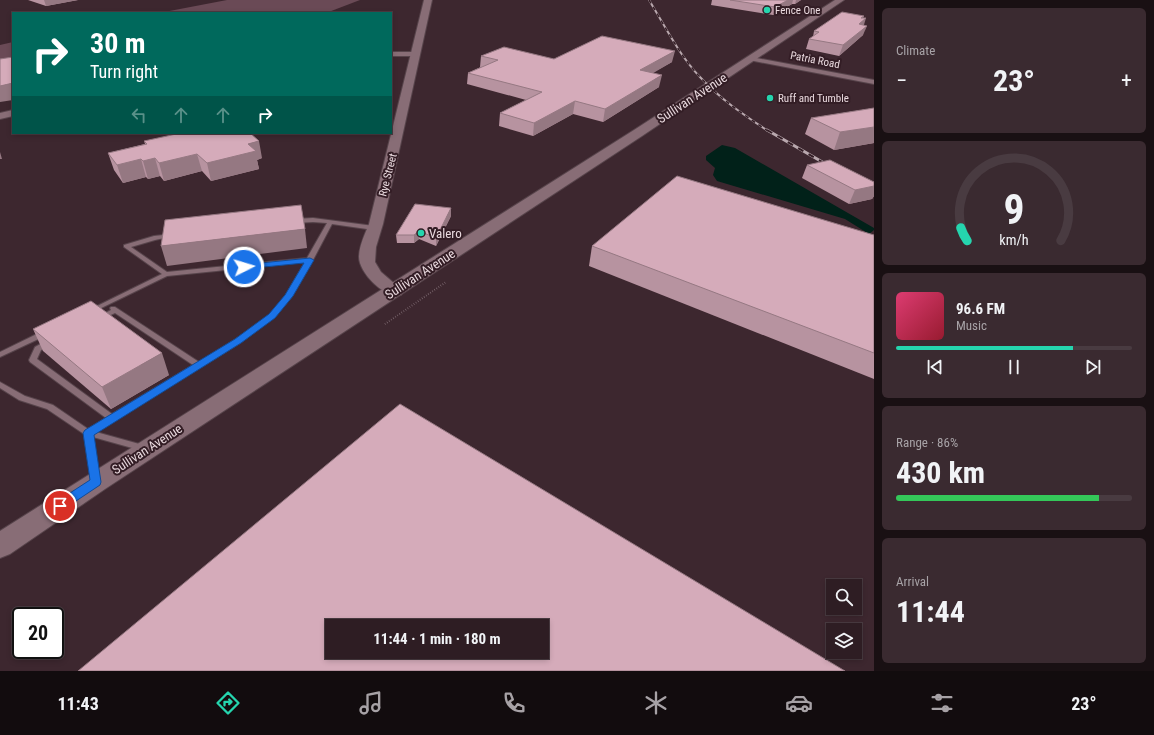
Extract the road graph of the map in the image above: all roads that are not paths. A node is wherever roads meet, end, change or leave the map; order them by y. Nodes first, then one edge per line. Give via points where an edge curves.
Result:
1 (428, 0) edge
2 (840, 0) edge
3 (392, 54) edge
4 (416, 54) junction
5 (752, 59) junction
6 (874, 82) edge
7 (12, 113) edge
8 (0, 116) edge
9 (285, 222) edge
10 (330, 222) junction
11 (374, 228) junction
12 (177, 235) edge
13 (310, 260) junction
14 (166, 274) junction
15 (395, 291) junction
16 (106, 303) junction
17 (116, 310) junction
18 (85, 314) edge
19 (94, 320) edge
20 (50, 331) edge
21 (59, 338) edge
22 (0, 354) edge
23 (198, 365) junction
24 (0, 385) edge
25 (112, 418) junction
26 (88, 433) junction
27 (147, 449) junction
28 (96, 482) junction
29 (0, 546) edge

1 - 4 street, Rye Street
2 - 5 main road, Sullivan Avenue
3 - 4 street
4 - 11 street, Rye Street
5 - 6 street, Patria Road
5 - 15 main road, Sullivan Avenue
7 - 8 street
9 - 10 lane
10 - 11 lane
10 - 13 lane
11 - 15 street, Rye Street via 366,251 366,264 375,277
12 - 14 lane via 126,246
13 - 14 lane
13 - 23 lane via 289,296 272,316 238,341
14 - 16 lane
15 - 27 main road, Sullivan Avenue
16 - 17 lane
16 - 18 lane
17 - 19 lane
17 - 23 lane
20 - 22 lane
21 - 25 lane via 38,349 33,360
23 - 25 lane
24 - 26 lane via 22,398 50,407
25 - 26 lane
26 - 27 lane
26 - 28 lane
27 - 28 main road, Sullivan Avenue
28 - 29 main road, Sullivan Avenue

